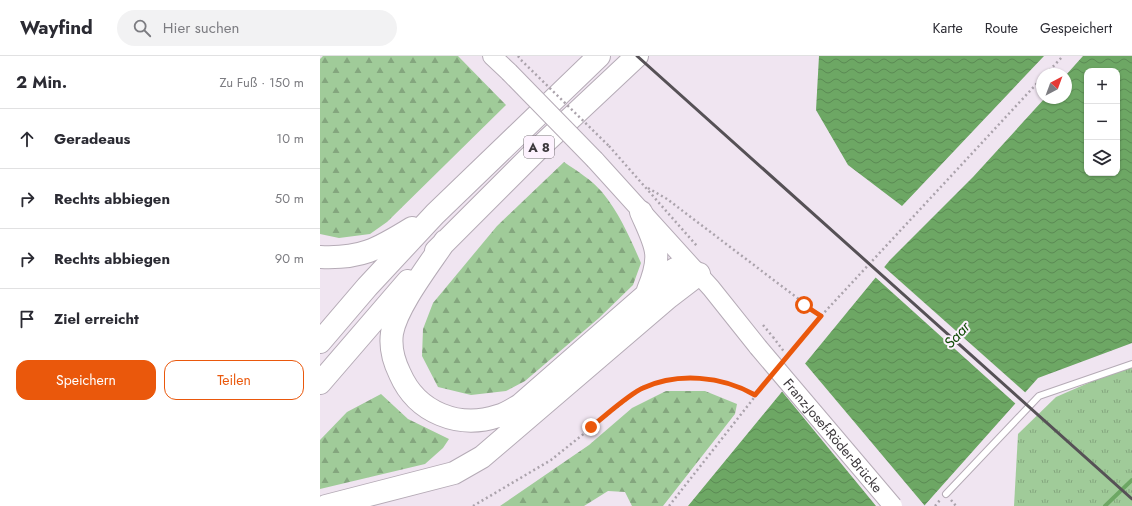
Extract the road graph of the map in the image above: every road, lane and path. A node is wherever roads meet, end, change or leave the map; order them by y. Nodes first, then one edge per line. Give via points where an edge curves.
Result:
1 (492, 56) edge
2 (518, 56) edge
3 (599, 56) edge
4 (637, 56) edge
5 (1063, 56) edge
6 (515, 66) junction
7 (1052, 68) edge
8 (1036, 84) edge
9 (609, 146) dead end
10 (646, 187) dead end
11 (641, 212) junction
12 (436, 214) junction
13 (445, 241) junction
14 (320, 257) edge
15 (698, 274) junction
16 (646, 294) junction
17 (821, 316) junction
18 (320, 342) edge
19 (786, 359) dead end
20 (1132, 364) edge
21 (770, 377) dead end
22 (320, 383) edge
23 (755, 395) junction
24 (946, 494) dead end
25 (326, 506) edge
26 (473, 506) edge
27 (669, 506) edge
28 (893, 506) edge

1 - 6 main road, Franz-Josef-Röder-Brücke
2 - 6 path
3 - 12 highway, A 8
4 - 13 highway, A 8 via 540,146
5 - 7 path
6 - 9 path, bridge
6 - 11 main road, Franz-Josef-Röder-Brücke, bridge
8 - 17 path
10 - 17 path via 667,199
11 - 15 main road, Franz-Josef-Röder-Brücke
11 - 16 highway via 658,255 655,274
12 - 14 highway via 367,253 341,258
12 - 18 highway, A 8 via 367,287
13 - 16 highway via 403,307 392,333 392,343 395,364 405,386 424,406 452,419 489,419 520,405
13 - 22 highway, A 8 via 386,304
15 - 16 highway via 686,269 675,270 668,273
15 - 25 highway via 482,457 447,475
15 - 28 main road, Franz-Josef-Röder-Brücke, bridge
17 - 19 path
20 - 24 lane via 1040,396
21 - 23 path
23 - 26 path via 720,382 688,377 641,388 551,460
23 - 27 path

